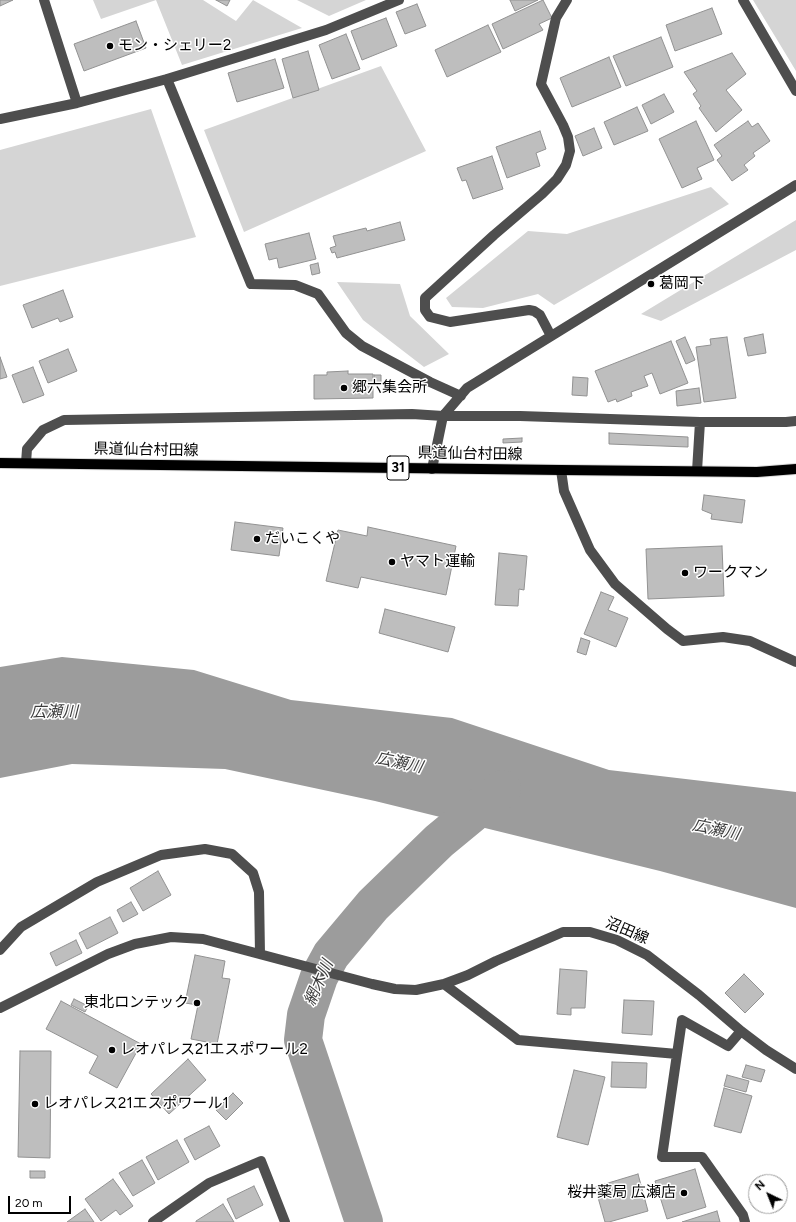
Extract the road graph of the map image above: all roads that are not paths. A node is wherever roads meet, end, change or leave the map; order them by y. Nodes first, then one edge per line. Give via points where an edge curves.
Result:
1 (44, 0) edge
2 (399, 0) edge
3 (567, 0) edge
4 (743, 0) edge
5 (387, 2) edge
6 (167, 79) junction
7 (796, 91) edge
8 (77, 103) junction
9 (0, 119) edge
10 (796, 185) edge
11 (551, 336) junction
12 (461, 396) junction
13 (443, 416) junction
14 (796, 421) edge
15 (700, 422) junction
16 (0, 463) edge
17 (26, 463) junction
18 (432, 469) junction
19 (796, 469) edge
20 (561, 470) junction
21 (697, 471) junction
22 (796, 662) edge
23 (0, 950) edge
24 (260, 954) junction
25 (444, 984) junction
26 (0, 1008) edge
27 (741, 1031) junction
28 (677, 1054) junction
29 (796, 1069) edge
30 (153, 1222) edge
31 (285, 1222) edge
32 (745, 1222) edge

1 - 8 street
2 - 5 street
3 - 11 street via 556,18 541,84 568,137 570,151 566,165 542,194 425,298 425,310 430,317 450,322 534,311 540,315
4 - 7 street
5 - 6 street via 326,30
6 - 8 street
6 - 12 street via 251,284 295,285 318,294 346,333 362,346
8 - 9 street
10 - 11 street
11 - 12 street via 467,388
12 - 13 street
13 - 15 street
13 - 17 street via 412,414 64,420 43,430 27,449
13 - 18 street
14 - 15 street
15 - 21 street
16 - 17 main road, 県道仙台村田線 / 31
17 - 18 main road, 県道仙台村田線 / 31
18 - 20 main road, 県道仙台村田線 / 31
19 - 21 main road, 県道仙台村田線 / 31 via 757,472
20 - 21 main road, 県道仙台村田線 / 31
20 - 22 street via 564,491 590,550 615,584 667,629 683,641 723,637 750,641
23 - 24 street via 22,927 97,882 161,855 205,849 232,854 253,873 258,892
24 - 25 street, 沼田線 via 395,988 416,990
24 - 26 street, 沼田線 via 203,939 171,937 136,944 108,954
25 - 27 street, 沼田線 via 563,932 590,932 616,940 647,955
25 - 28 street via 518,1040
27 - 28 street via 728,1046 682,1020
27 - 29 street, 沼田線
28 - 32 street via 662,1157 702,1157 743,1215
30 - 31 street via 209,1183 262,1161

